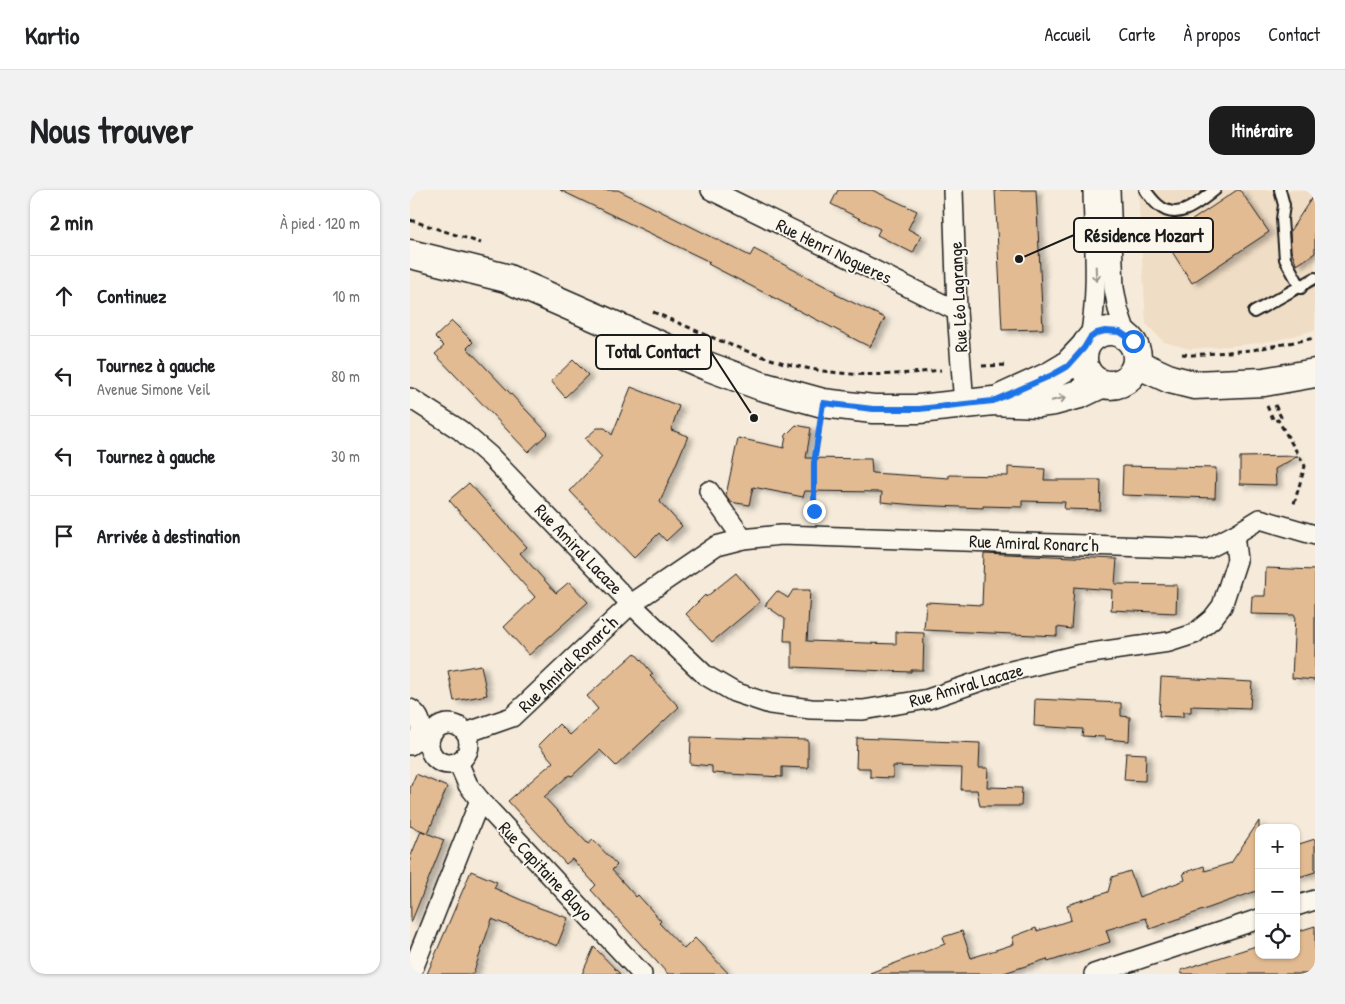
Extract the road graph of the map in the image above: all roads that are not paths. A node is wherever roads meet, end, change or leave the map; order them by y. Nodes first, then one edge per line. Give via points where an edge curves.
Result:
1 (711, 190) edge
2 (953, 190) edge
3 (1093, 190) edge
4 (1110, 190) edge
5 (1145, 190) edge
6 (1215, 190) edge
7 (1280, 190) edge
8 (410, 254) edge
9 (1315, 278) edge
10 (1301, 288) junction
11 (957, 311) junction
12 (1254, 312) dead end
13 (1127, 336) junction
14 (1087, 343) junction
15 (1137, 364) junction
16 (1315, 372) edge
17 (1101, 384) junction
18 (410, 398) edge
19 (993, 401) junction
20 (964, 405) junction
21 (709, 492) dead end
22 (1315, 535) edge
23 (1234, 536) junction
24 (743, 539) junction
25 (631, 604) junction
26 (415, 713) edge
27 (439, 727) junction
28 (466, 734) junction
29 (410, 746) edge
30 (430, 753) junction
31 (458, 762) junction
32 (480, 800) junction
33 (1315, 900) edge
34 (1300, 905) edge
35 (1255, 919) edge
36 (411, 974) edge
37 (642, 974) edge
38 (1094, 974) edge

1 - 11 street, Rue Henri Nogueres
2 - 11 street, Rue Léo Lagrange
3 -> 14 street via 1097,288
4 - 13 street via 1114,288
5 - 6 lane via 1159,207 1173,213 1190,209
7 - 10 lane via 1284,205 1285,259
8 - 20 main road via 506,278 707,366 761,386 823,403 873,409
9 - 10 lane
10 - 12 lane
11 - 20 street, Rue Léo Lagrange
13 - 14 main road via 1105,331 1097,333
13 - 15 main road via 1136,348
14 - 17 main road via 1083,362 1085,370
14 - 19 main road via 1068,366
15 - 16 main road via 1170,379 1194,385 1256,383
15 - 17 main road via 1124,382
19 -> 17 main road via 1054,401
18 - 25 street, Rue Amiral Lacaze via 460,430 490,456
19 - 20 main road
21 - 24 street
22 - 23 street, Rue Amiral Ronarc'h via 1260,519
23 - 24 street, Rue Amiral Ronarc'h via 1207,549 781,535
23 - 25 street, Rue Amiral Lacaze via 1237,560 1222,606 1194,634 1169,642 1077,656 1007,672 928,699 863,710 770,704 734,692 705,675
24 - 25 street, Rue Amiral Ronarc'h via 716,546
25 - 28 street, Rue Amiral Ronarc'h via 512,717
26 - 27 street
26 - 29 street via 422,730
27 - 28 street via 454,725
27 - 30 street via 430,738
28 - 31 street via 467,753
29 - 30 street
30 - 31 street via 445,764
31 - 32 street, Rue Capitaine Blayo via 468,785
32 - 36 street
32 - 37 street, Rue Capitaine Blayo
33 - 34 street
35 - 38 street

